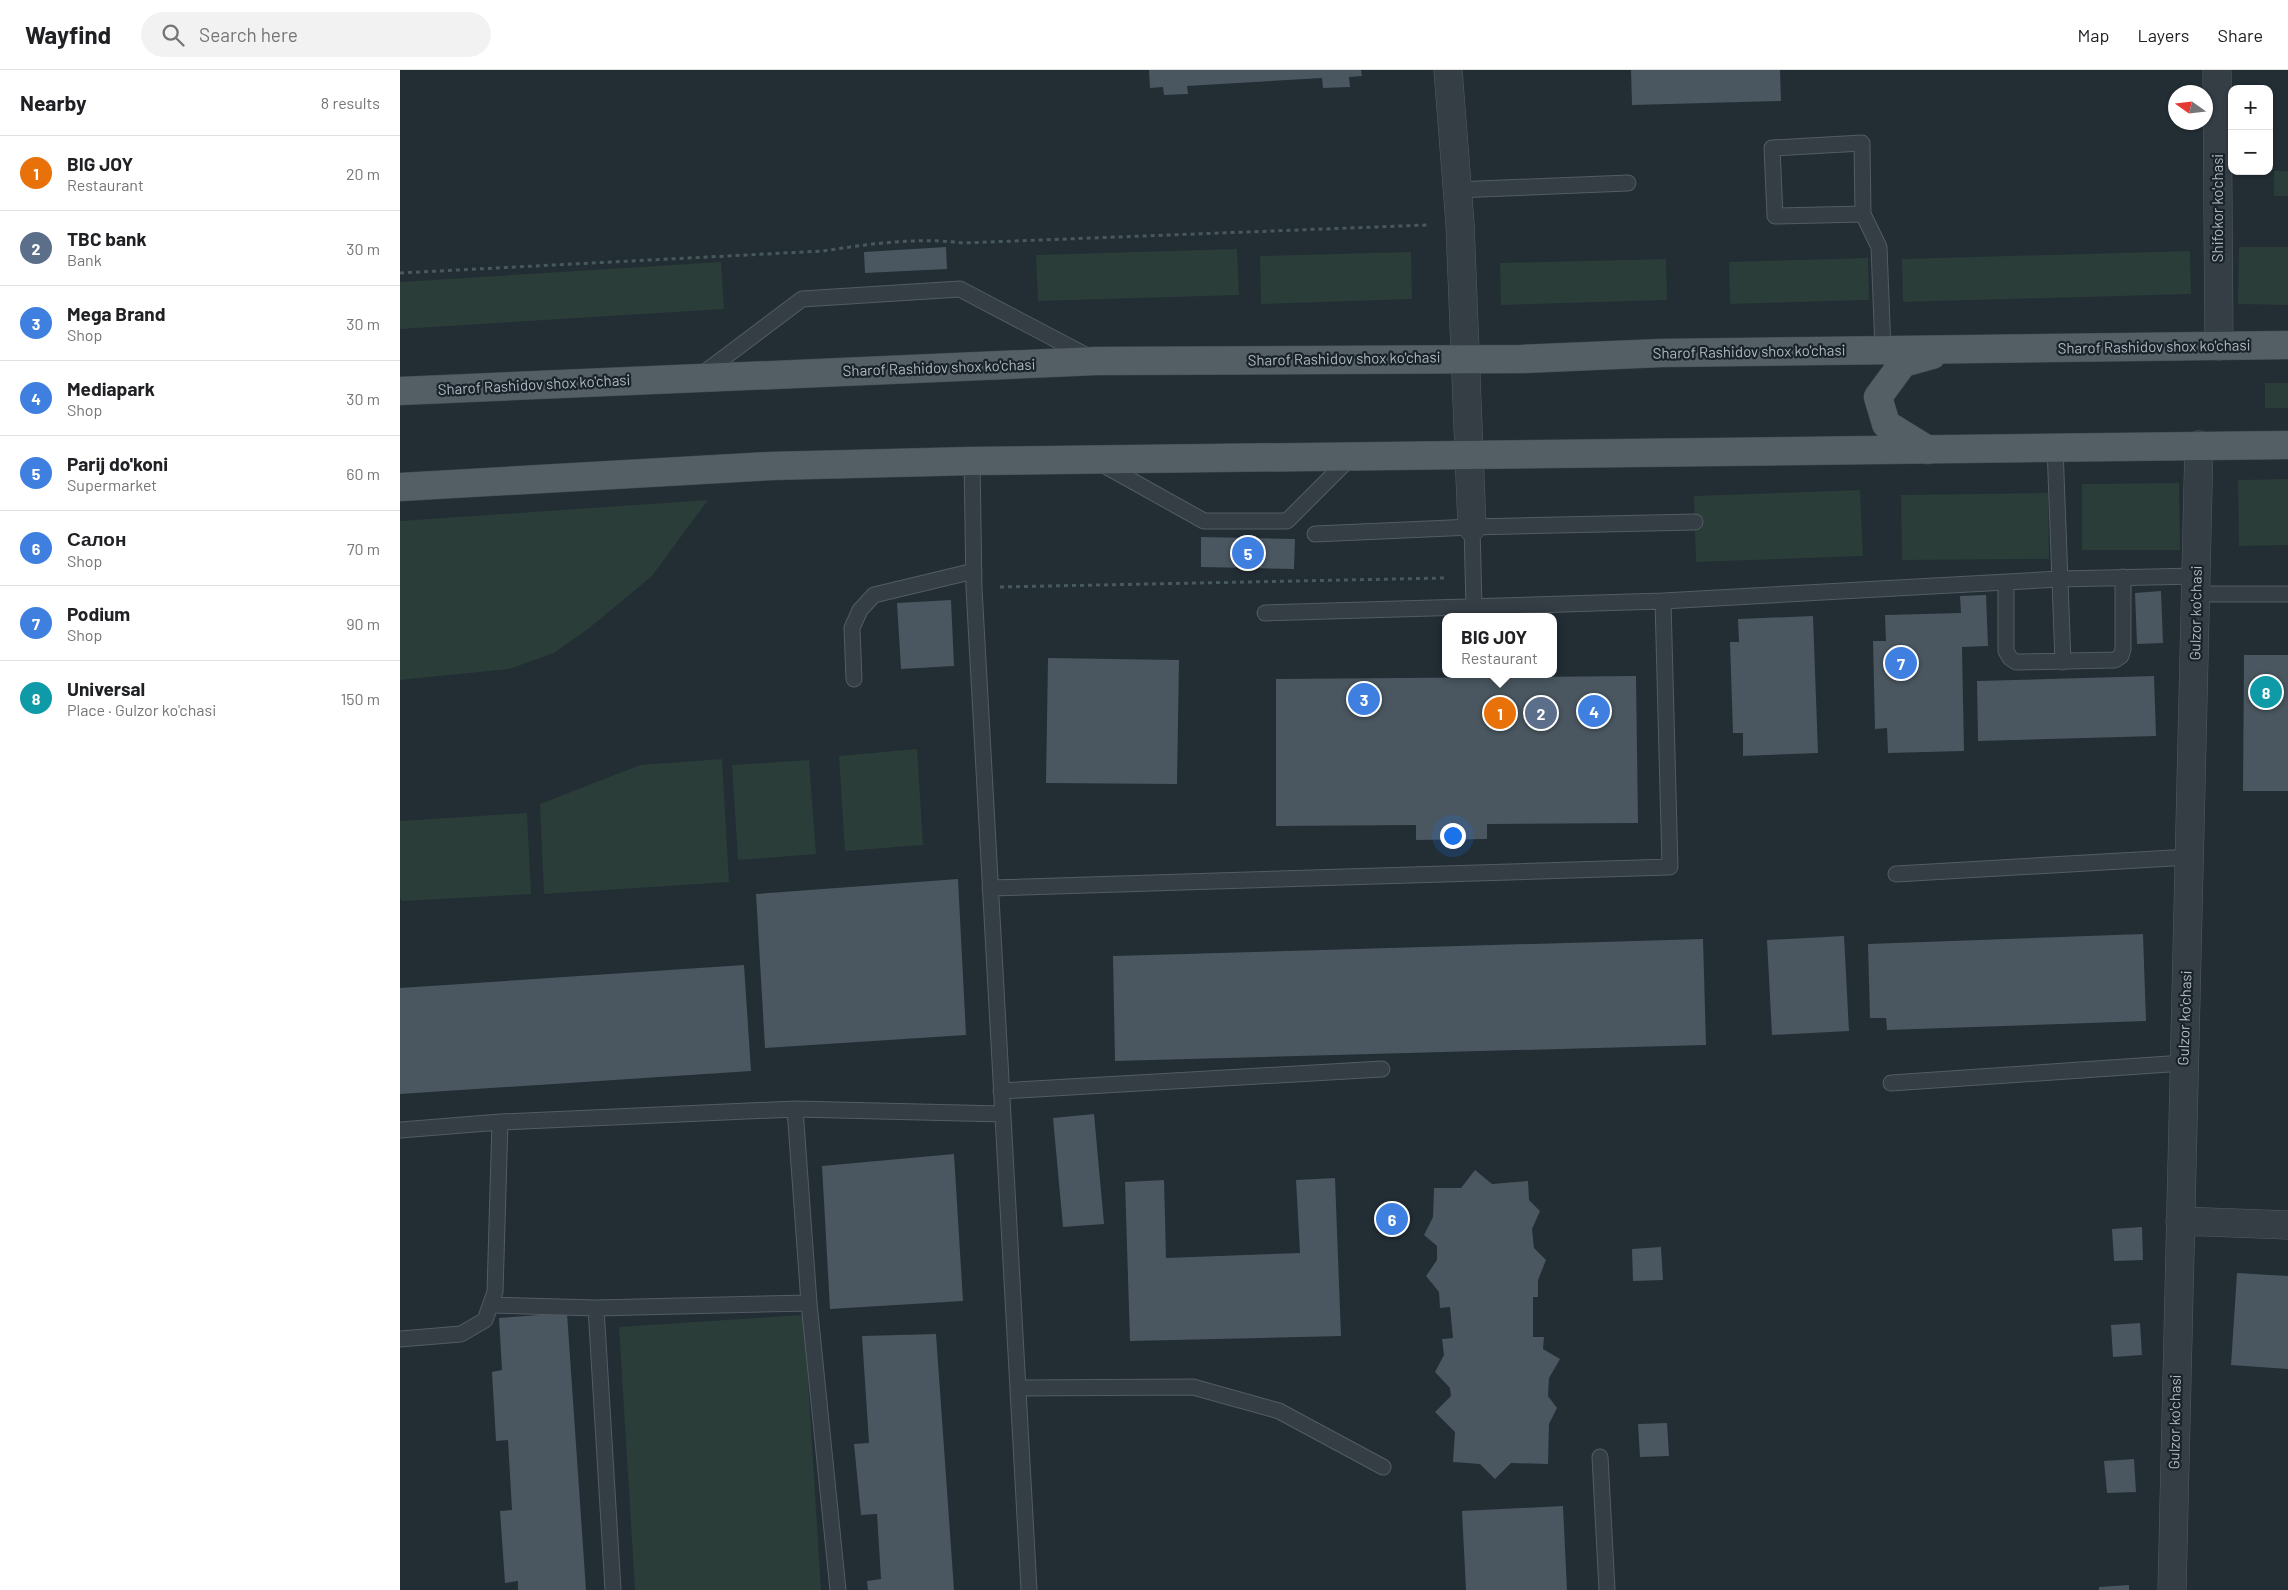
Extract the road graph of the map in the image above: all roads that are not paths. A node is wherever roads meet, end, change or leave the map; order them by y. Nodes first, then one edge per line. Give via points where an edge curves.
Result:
1 (1448, 70) edge
2 (2216, 70) edge
3 (1628, 183) dead end
4 (1455, 190) junction
5 (1863, 214) junction
6 (2285, 342) edge
7 (2218, 346) junction
8 (1883, 350) junction
9 (1950, 350) junction
10 (1466, 358) junction
11 (1096, 361) junction
12 (698, 378) junction
13 (400, 391) edge
14 (2199, 445) junction
15 (2288, 445) edge
16 (2055, 447) junction
17 (1928, 450) junction
18 (1468, 456) junction
19 (1351, 457) junction
20 (1094, 460) junction
21 (972, 461) junction
22 (400, 486) edge
23 (1695, 522) dead end
24 (1472, 527) junction
25 (1315, 534) dead end
26 (974, 571) junction
27 (2124, 577) junction
28 (2059, 579) junction
29 (2006, 583) junction
30 (2196, 585) junction
31 (2288, 594) edge
32 (1663, 601) junction
33 (1474, 607) junction
34 (1265, 613) dead end
35 (2064, 662) junction
36 (854, 679) dead end
37 (2190, 857) junction
38 (1896, 874) dead end
39 (990, 888) junction
40 (2184, 1063) junction
41 (1382, 1069) dead end
42 (1890, 1083) dead end
43 (1001, 1092) junction
44 (795, 1109) junction
45 (1003, 1114) junction
46 (500, 1122) junction
47 (400, 1130) edge
48 (2180, 1221) junction
49 (2288, 1225) edge
50 (809, 1303) junction
51 (490, 1305) junction
52 (596, 1308) junction
53 (400, 1339) edge
54 (1018, 1388) junction
55 (1600, 1457) dead end
56 (1383, 1467) dead end
57 (614, 1590) edge
58 (838, 1590) edge
59 (1029, 1590) edge
60 (1607, 1590) edge
61 (2172, 1590) edge

1 - 4 street
2 - 7 street, Shifokor ko'chasi
3 - 4 lane
4 - 10 street via 1460,224
5 - 5 lane via 1775,216 1772,148 1862,143
5 - 8 lane via 1879,247
6 - 7 main road, Sharof Rashidov shox ko'chasi
7 - 9 main road, Sharof Rashidov shox ko'chasi
8 - 9 main road, Sharof Rashidov shox ko'chasi
8 - 10 main road, Sharof Rashidov shox ko'chasi
9 - 17 main road via 1903,363 1878,397 1886,424
10 - 11 main road, Sharof Rashidov shox ko'chasi
10 - 18 street
11 - 12 main road, Sharof Rashidov shox ko'chasi
11 - 12 lane via 960,289 802,299
12 - 13 main road, Sharof Rashidov shox ko'chasi
14 - 15 main road
14 - 16 main road
14 - 30 street, Gulzor ko'chasi
16 - 17 main road
16 - 28 lane
17 - 18 main road
18 - 19 main road
18 - 24 street
19 - 20 main road
19 - 20 lane via 1286,521 1204,521
20 - 21 main road
21 - 22 main road via 771,466
21 - 26 lane
23 - 24 lane
24 - 25 lane
24 - 33 lane
26 - 36 lane via 874,596 860,610 852,628
26 - 39 lane
27 - 28 lane
27 - 30 lane
27 - 35 lane via 2121,656 2116,660
28 - 29 lane
28 - 35 lane
29 - 32 lane
29 - 35 lane via 2006,651 2010,658 2016,662
30 - 31 lane
30 - 37 street, Gulzor ko'chasi
32 - 33 lane
32 - 39 lane via 1670,867
33 - 34 lane
37 - 38 lane
37 - 40 street, Gulzor ko'chasi
39 - 43 lane
40 - 42 lane
40 - 48 street, Gulzor ko'chasi
41 - 43 lane
43 - 45 lane
44 - 45 lane
44 - 46 lane
44 - 50 lane
45 - 54 lane
46 - 47 lane
46 - 51 lane via 495,1292
48 - 49 street
48 - 61 street, Gulzor ko'chasi
50 - 52 lane
50 - 58 lane
51 - 52 lane
51 - 53 lane via 485,1320 461,1334
52 - 57 lane
54 - 56 lane via 1193,1387 1279,1411
54 - 59 lane
55 - 60 lane

